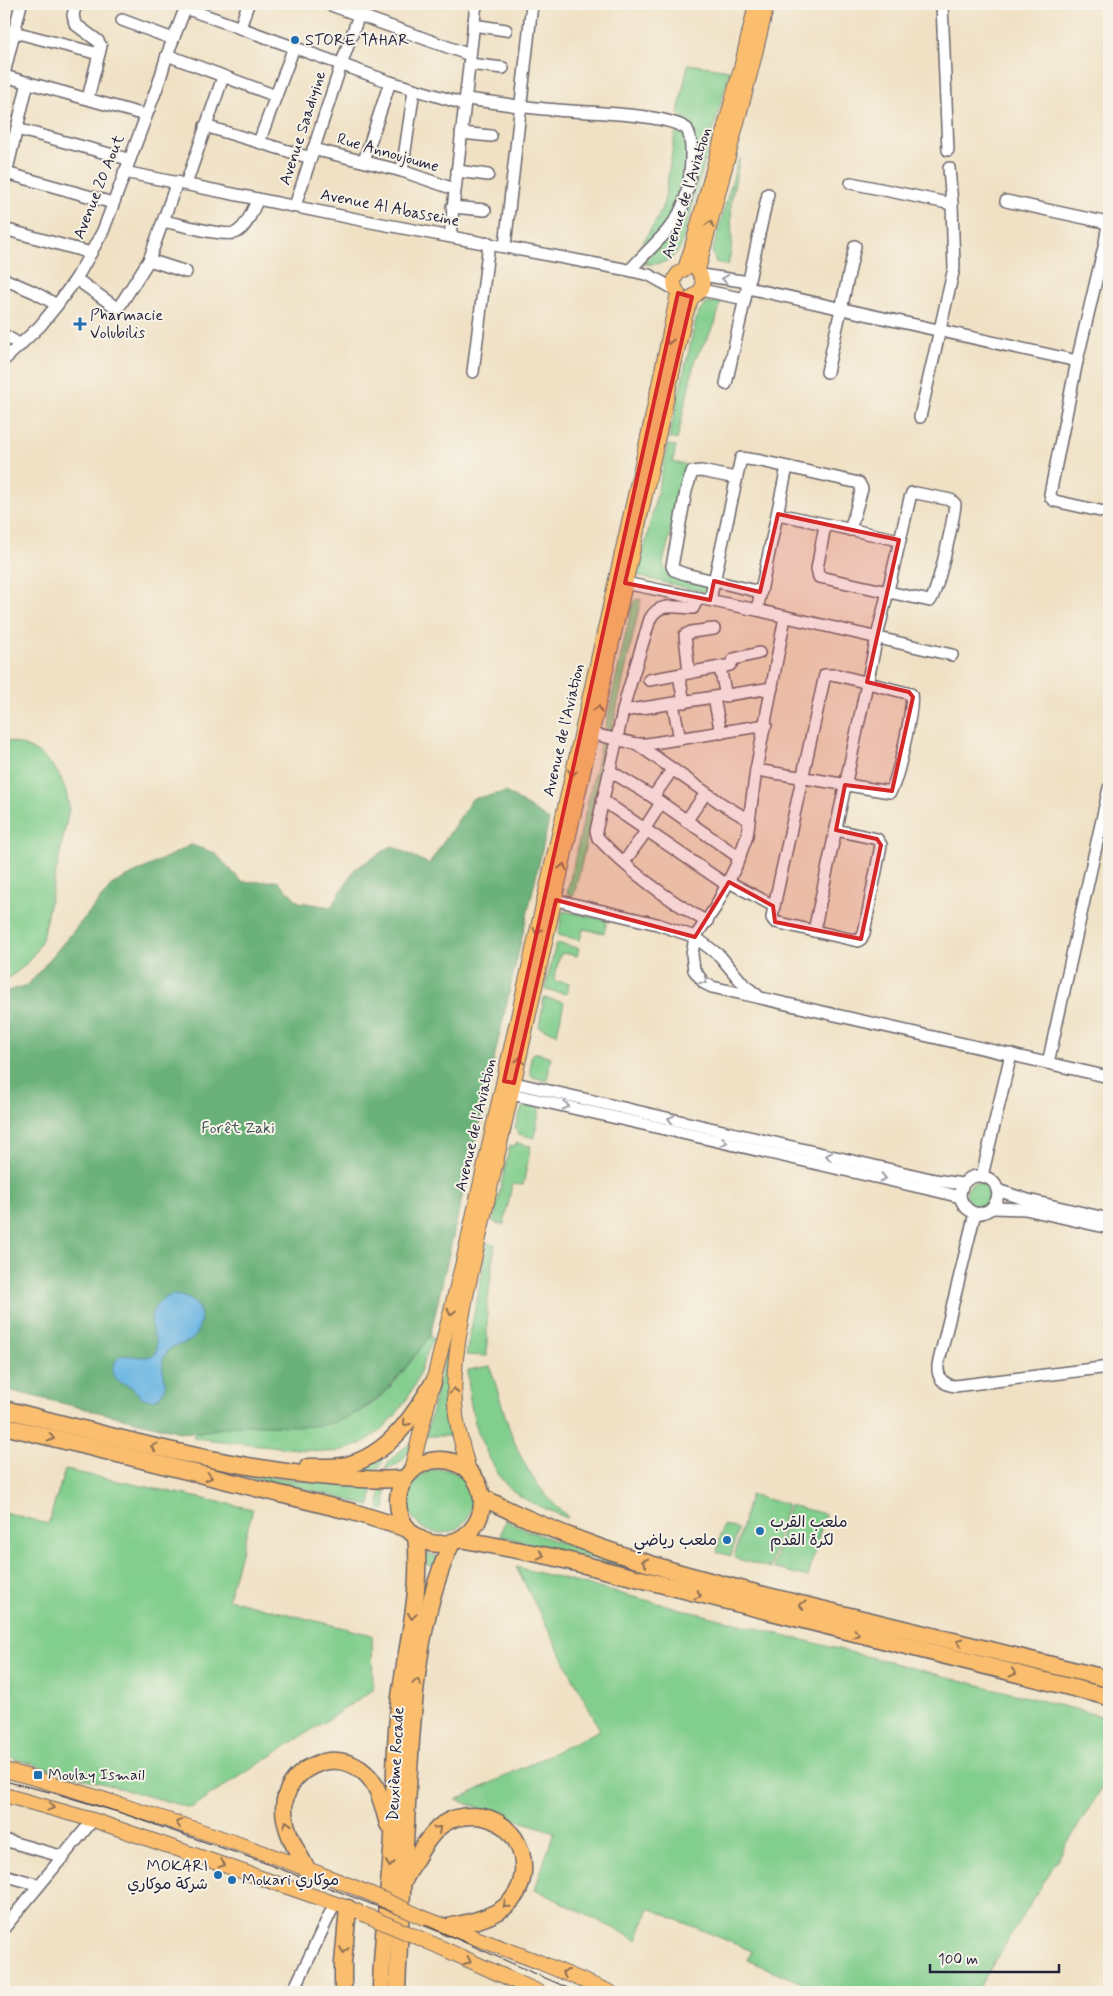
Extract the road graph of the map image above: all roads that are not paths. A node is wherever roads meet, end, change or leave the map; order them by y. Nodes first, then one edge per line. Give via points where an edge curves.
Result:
1 (22, 4) edge
2 (76, 4) edge
3 (248, 4) edge
4 (328, 4) edge
5 (363, 4) edge
6 (476, 4) edge
7 (532, 4) edge
8 (756, 4) edge
9 (767, 4) edge
10 (942, 4) edge
11 (186, 6) edge
12 (358, 16) junction
13 (122, 20) dead end
14 (473, 25) junction
15 (240, 28) junction
16 (506, 30) dead end
17 (14, 32) junction
18 (173, 39) junction
19 (294, 47) junction
20 (99, 54) junction
21 (167, 56) junction
22 (469, 59) junction
23 (341, 65) junction
24 (503, 68) dead end
25 (4, 75) edge
26 (223, 77) junction
27 (28, 82) junction
28 (390, 82) junction
29 (414, 90) junction
30 (276, 96) junction
31 (88, 98) junction
32 (465, 102) junction
33 (520, 106) junction
34 (145, 115) junction
35 (205, 126) junction
36 (461, 133) junction
37 (12, 134) edge
38 (491, 136) dead end
39 (259, 142) junction
40 (948, 150) dead end
41 (312, 153) junction
42 (128, 159) junction
43 (364, 160) junction
44 (949, 168) dead end
45 (402, 171) junction
46 (457, 171) junction
47 (124, 172) junction
48 (488, 175) dead end
49 (5, 177) edge
50 (181, 183) junction
51 (851, 183) dead end
52 (454, 189) junction
53 (768, 194) dead end
54 (258, 198) junction
55 (1006, 201) dead end
56 (114, 203) junction
57 (952, 204) junction
58 (296, 206) junction
59 (452, 207) junction
60 (485, 210) dead end
61 (164, 221) junction
62 (1108, 223) edge
63 (4, 229) edge
64 (450, 236) junction
65 (489, 243) junction
66 (505, 246) junction
67 (855, 246) dead end
68 (91, 253) junction
69 (149, 260) junction
70 (630, 270) junction
71 (186, 272) dead end
72 (691, 272) junction
73 (649, 275) junction
74 (76, 279) junction
75 (4, 280) edge
76 (747, 290) junction
77 (687, 293) junction
78 (57, 305) junction
79 (840, 308) junction
80 (938, 331) junction
81 (4, 335) edge
82 (21, 345) junction
83 (4, 360) edge
84 (1077, 361) junction
85 (473, 372) dead end
86 (827, 372) dead end
87 (726, 384) dead end
88 (920, 417) dead end
89 (787, 467) junction
90 (736, 478) junction
91 (1109, 513) edge
92 (778, 514) junction
93 (826, 525) junction
94 (850, 530) junction
95 (899, 540) junction
96 (714, 581) junction
97 (625, 583) junction
98 (760, 592) junction
99 (888, 592) junction
100 (704, 599) junction
101 (757, 610) junction
102 (784, 616) junction
103 (714, 629) dead end
104 (877, 637) junction
105 (759, 653) dead end
106 (952, 655) dead end
107 (720, 668) junction
108 (684, 674) junction
109 (649, 680) dead end
110 (867, 682) junction
111 (772, 688) junction
112 (720, 697) junction
113 (678, 703) junction
114 (623, 711) junction
115 (766, 725) junction
116 (721, 733) junction
117 (593, 734) junction
118 (617, 739) junction
119 (680, 739) junction
120 (637, 744) junction
121 (672, 770) junction
122 (756, 770) junction
123 (610, 771) junction
124 (803, 776) junction
125 (845, 785) junction
126 (1109, 788) edge
127 (706, 793) junction
128 (602, 800) junction
129 (657, 800) junction
130 (749, 820) junction
131 (686, 821) junction
132 (646, 829) junction
133 (836, 830) junction
134 (740, 858) junction
135 (624, 862) junction
136 (728, 883) junction
137 (556, 900) junction
138 (774, 906) junction
139 (707, 922) junction
140 (814, 931) junction
141 (695, 937) junction
142 (760, 998) junction
143 (1011, 1054) junction
144 (1048, 1063) junction
145 (1109, 1077) edge
146 (508, 1087) junction
147 (982, 1176) junction
148 (962, 1184) junction
149 (997, 1190) junction
150 (960, 1197) junction
151 (992, 1208) junction
152 (975, 1213) junction
153 (1081, 1217) junction
154 (1109, 1219) edge
155 (1109, 1228) edge
156 (1109, 1367) edge
157 (433, 1383) junction
158 (4, 1409) edge
159 (4, 1426) edge
160 (254, 1467) junction
161 (469, 1471) junction
162 (407, 1475) junction
163 (482, 1497) junction
164 (412, 1532) junction
165 (456, 1540) junction
166 (1109, 1679) edge
167 (1109, 1697) edge
168 (4, 1770) edge
169 (4, 1795) edge
170 (93, 1820) junction
171 (393, 1838) junction
172 (4, 1840) edge
173 (64, 1857) junction
174 (307, 1868) junction
175 (4, 1875) edge
176 (402, 1884) junction
177 (39, 1885) junction
178 (348, 1908) junction
179 (448, 1927) junction
180 (4, 1928) edge
181 (293, 1992) edge
182 (343, 1992) edge
183 (381, 1992) edge
184 (397, 1992) edge
185 (538, 1992) edge
186 (610, 1992) edge

1 - 17 street
2 - 20 street via 73,20 98,41 101,46
3 - 15 street
4 - 12 street
5 - 12 street, Avenue Saadiyine
6 - 14 street
7 - 33 street
8 - 72 main road, Avenue de l'Aviation
72 -> 9 main road, Avenue de l'Aviation
10 - 40 street
11 - 15 street
11 - 18 street, Avenue 20 Aout
12 - 22 street
12 - 23 street, Avenue Saadiyine
13 - 18 street
14 - 16 street
14 - 22 street
15 - 19 street
17 - 20 street
17 - 25 street
18 - 21 street, Avenue 20 Aout
19 - 23 street
19 - 30 street
20 - 31 street
21 - 26 street
21 - 34 street, Avenue 20 Aout
22 - 24 street
22 - 32 street
23 - 28 street
23 - 41 street, Avenue Saadiyine
25 - 27 street
26 - 30 street
26 - 35 street
27 - 31 street
27 - 37 street
28 - 29 street
28 - 43 street
29 - 32 street
29 - 45 street
30 - 39 street
31 - 34 street
32 - 33 street
32 - 36 street
33 - 66 street
33 - 70 street via 654,119 687,129 691,144 685,204 673,225
34 - 42 street, Avenue 20 Aout
35 - 39 street, Rue Annoujoume
35 - 50 street
36 - 38 street
36 - 46 street
37 - 42 street
37 - 49 street
39 - 41 street, Rue Annoujoume
41 - 43 street, Rue Annoujoume
41 - 58 street, Avenue Saadiyine
42 - 47 street, Avenue 20 Aout
43 - 45 street, Rue Annoujoume
44 - 57 street
45 - 52 street, Rue Annoujoume
46 - 48 street
46 - 52 street
47 - 50 street, Avenue Al Abasseine
47 - 56 street, Avenue 20 Aout
49 - 56 street
50 - 54 street, Avenue Al Abasseine
50 - 61 street
51 - 57 street
52 - 59 street
53 - 76 street
54 - 58 street, Avenue Al Abasseine
54 - 61 street via 241,230 232,234
55 - 62 street
56 - 68 street, Avenue 20 Aout
57 - 80 street via 954,268
58 - 64 street, Avenue Al Abasseine
59 - 60 street
59 - 64 street
61 - 69 street
62 - 84 street
63 - 68 street
64 - 65 street, Avenue Al Abasseine
65 - 66 street, Avenue Al Abasseine
65 - 85 street
66 - 70 street, Avenue Al Abasseine
67 - 79 street
68 - 74 street, Avenue 20 Aout
69 - 71 street
69 - 74 street via 118,307
70 - 73 street, Avenue Al Abasseine
72 - 73 street, Avenue Al Abasseine
76 -> 72 street, Avenue Al Abasseine
72 - 77 main road, Avenue de l'Aviation via 703,281
72 - 77 main road, Avenue de l'Aviation via 674,280
73 - 77 street, Avenue Al Abasseine
74 - 78 street, Avenue 20 Aout
75 - 78 street
76 - 77 street, Avenue Al Abasseine
76 - 79 street
76 - 87 street
77 - 97 main road, Avenue de l'Aviation via 685,316
77 -> 146 main road, Avenue de l'Aviation via 646,446
78 - 82 street, Avenue 20 Aout
79 - 80 street
79 - 86 street
80 - 84 street
80 - 88 street
81 - 82 street
82 - 83 street, Avenue 20 Aout
84 - 91 street via 1050,496 1055,501
89 - 90 street via 742,458
89 - 92 street
89 - 94 street via 860,484 862,488
90 - 96 street
90 - 96 street via 693,471 686,491 672,566 676,572
92 - 93 street
92 - 98 street
93 - 94 street
93 - 99 street via 817,575
94 - 95 street
95 - 99 street
95 - 99 street via 912,494 954,502 933,600
96 - 98 street
96 - 100 street
97 - 100 street
117 -> 97 main road, Avenue de l'Aviation
98 - 101 street
99 - 104 street
100 - 101 street
100 - 114 street via 694,608 662,607 652,615
101 - 102 street
102 - 104 street
102 - 111 street
103 - 108 street via 685,634
104 - 106 street
104 - 110 street
105 - 107 street via 734,659 730,665
107 - 108 street
107 - 112 street
108 - 109 street
108 - 113 street
110 - 124 street via 825,675
110 - 125 street
110 - 125 street via 911,694 913,700 908,727 892,791
111 - 112 street
111 - 115 street
112 - 113 street
112 - 116 street
113 - 114 street
113 - 119 street
114 - 118 street
115 - 116 street
115 - 122 street
116 - 119 street
117 - 118 street
137 -> 117 main road, Avenue de l'Aviation
118 - 120 street
118 - 123 street
119 - 120 street
120 - 121 street
121 - 127 street
121 - 129 street
122 - 124 street
122 - 130 street
123 - 128 street
123 - 129 street
124 - 125 street
124 - 138 street
125 - 133 street
126 - 144 street
127 - 130 street
127 - 131 street
128 - 132 street
128 - 135 street via 596,834
129 - 131 street
129 - 132 street
130 - 134 street
131 - 134 street
132 - 135 street
132 - 136 street
133 - 140 street
133 - 140 street via 877,839 881,845 864,933 858,941
134 - 136 street
135 - 139 street via 657,890
136 - 138 street
136 - 139 street
137 - 141 street via 657,924
146 -> 137 main road, Avenue de l'Aviation
138 - 140 street via 772,918 775,922
139 - 141 street
141 - 142 street via 716,952
141 -> 142 street via 692,962 704,983
142 - 143 street
143 - 144 street
143 - 147 street
144 - 145 street
148 -> 146 street
146 -> 150 street
146 -> 157 main road, Avenue de l'Aviation
161 -> 146 main road, Avenue de l'Aviation via 457,1421 455,1367
147 - 148 street via 971,1177
147 - 149 street via 992,1181
148 - 150 street
149 - 151 street via 998,1196
149 - 153 street
150 - 152 street via 965,1208
151 - 152 street
151 - 153 street
152 - 156 street via 938,1365 938,1374 943,1382 955,1386
153 - 154 street
153 - 155 street
157 -> 160 highway via 397,1433 374,1454 360,1461 329,1467
157 - 162 main road, Avenue de l'Aviation
160 -> 158 highway via 191,1456
159 -> 164 highway via 353,1512
160 - 162 highway via 353,1480
161 - 162 highway via 451,1461 440,1460 430,1461
161 - 163 highway via 476,1478
162 - 164 highway via 399,1494 398,1510
163 - 165 highway via 478,1521
166 -> 163 highway via 699,1578 582,1542
164 - 165 highway via 433,1543
164 -> 171 highway, Deuxième Rocade via 418,1567 400,1698
165 -> 167 highway via 553,1557
176 -> 165 highway, Deuxième Rocade via 412,1726 422,1645 440,1571
174 -> 168 main road via 176,1822
169 -> 170 main road
170 - 173 street
170 -> 178 main road
174 -> 171 highway via 286,1824 284,1805 287,1792 297,1776 317,1763 348,1763 366,1774 377,1791
171 -> 183 highway, Deuxième Rocade
172 - 173 street
173 - 177 street
174 - 179 main road, bridge
175 - 177 street
176 -> 179 highway via 428,1838 444,1824 464,1816 476,1816 496,1820 505,1826 517,1842 523,1864 515,1895 500,1910 486,1917
176 - 184 highway, Deuxième Rocade
177 - 180 street
178 - 181 street
178 -> 182 highway
178 -> 185 main road, bridge
186 -> 179 main road

